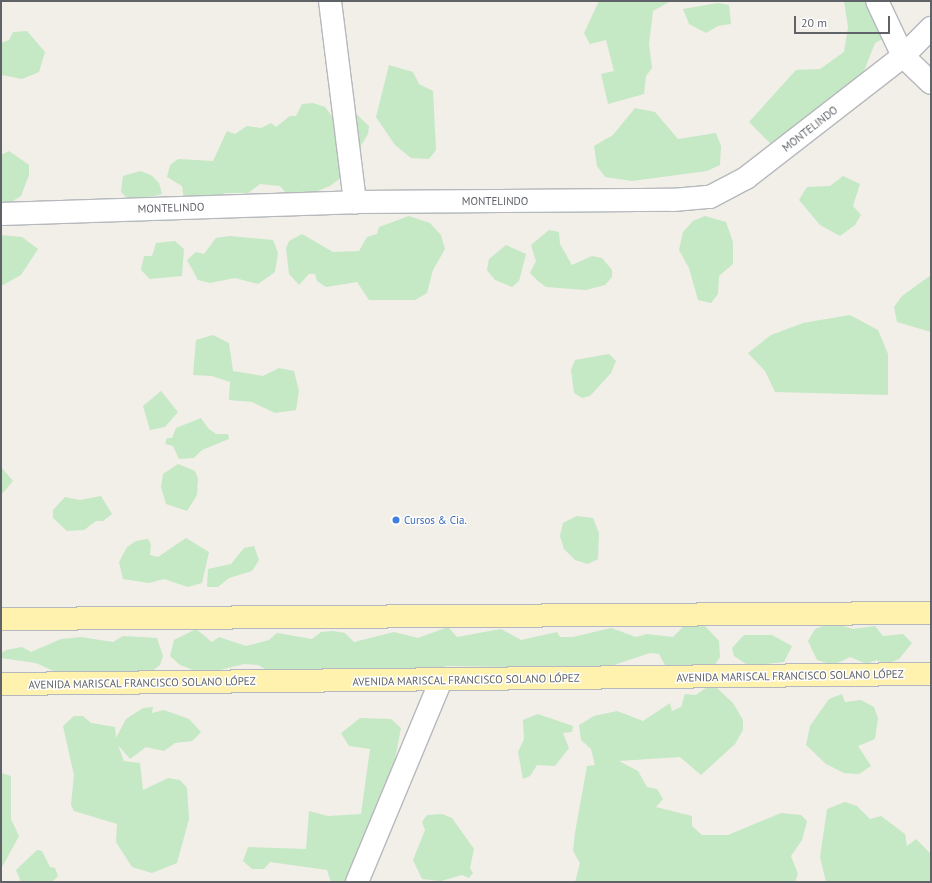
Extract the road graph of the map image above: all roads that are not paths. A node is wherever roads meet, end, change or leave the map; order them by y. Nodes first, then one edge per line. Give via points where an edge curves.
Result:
1 (330, 1) edge
2 (877, 1) edge
3 (931, 28) edge
4 (904, 56) junction
5 (931, 83) edge
6 (355, 202) junction
7 (1, 214) edge
8 (931, 613) edge
9 (1, 619) edge
10 (931, 674) edge
11 (441, 680) junction
12 (1, 684) edge
13 (357, 882) edge

1 - 6 street
2 - 4 street
3 - 4 street, MONTELINDO
4 - 5 street
4 - 6 street, MONTELINDO via 746,178 710,197 674,200
6 - 7 street, MONTELINDO
8 - 9 main road
10 - 11 main road, AVENIDA MARISCAL FRANCISCO SOLANO LÓPEZ
11 - 12 main road, AVENIDA MARISCAL FRANCISCO SOLANO LÓPEZ
11 - 13 street

